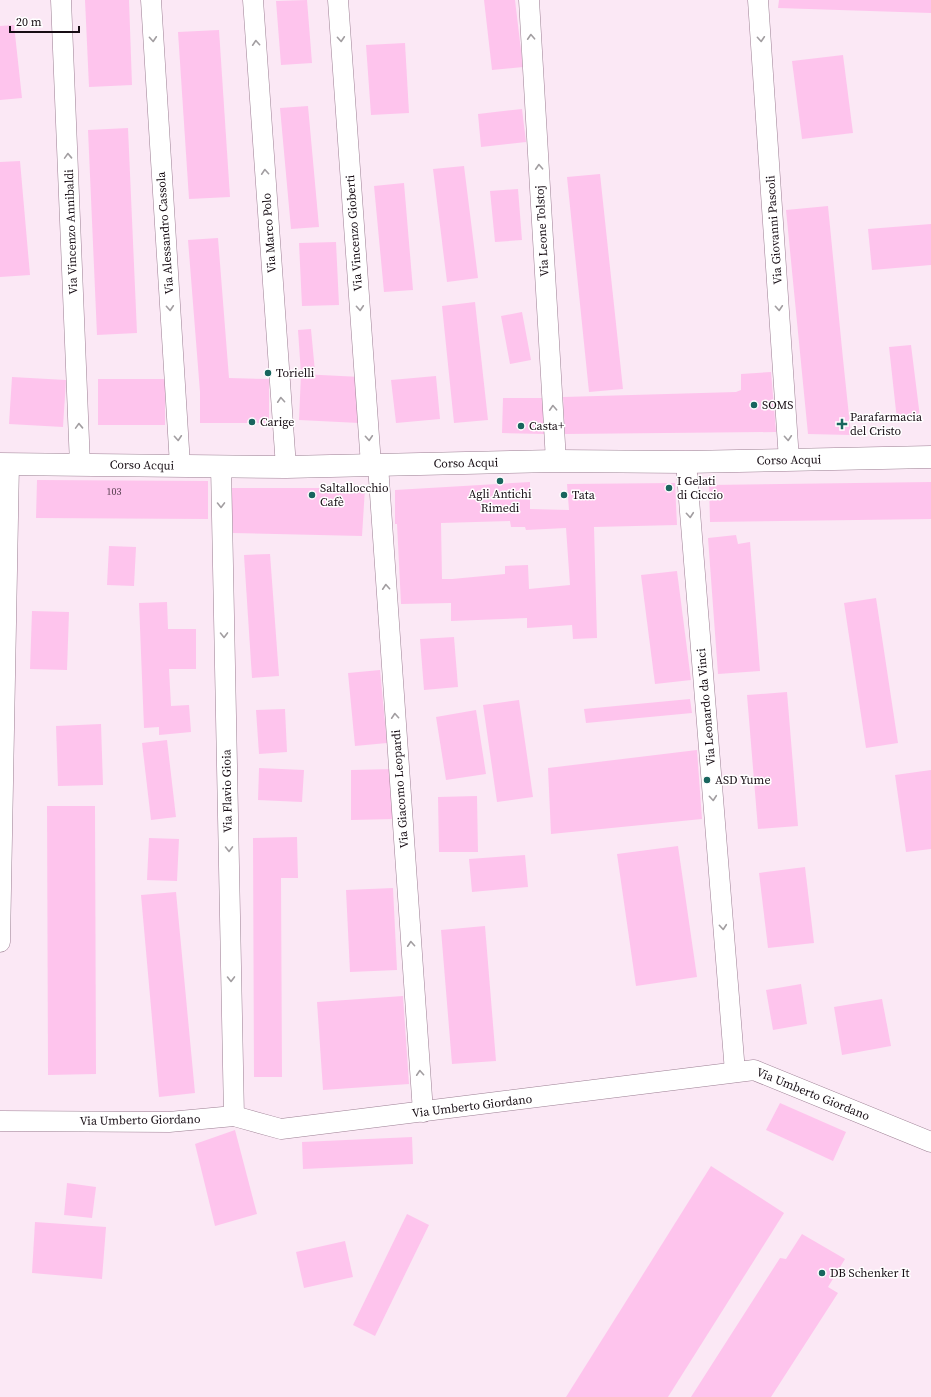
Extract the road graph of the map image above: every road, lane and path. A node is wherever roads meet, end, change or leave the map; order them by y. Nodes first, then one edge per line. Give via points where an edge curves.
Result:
1 (61, 0) edge
2 (151, 0) edge
3 (252, 0) edge
4 (338, 0) edge
5 (529, 0) edge
6 (758, 0) edge
7 (931, 457) edge
8 (789, 460) junction
9 (556, 461) junction
10 (686, 462) junction
11 (4, 464) edge
12 (80, 464) junction
13 (374, 465) junction
14 (180, 466) junction
15 (221, 466) junction
16 (286, 467) junction
17 (0, 942) edge
18 (735, 1072) junction
19 (423, 1112) junction
20 (234, 1116) junction
21 (0, 1121) edge
22 (931, 1142) edge

12 -> 1 street, Via Vincenzo Annibaldi
2 -> 14 street, Via Alessandro Cassola
16 -> 3 street, Via Marco Polo
4 -> 13 street, Via Vincenzo Gioberti
9 -> 5 street, Via Leone Tolstoj
6 -> 8 street, Via Giovanni Pascoli
7 - 8 street, Corso Acqui
8 - 10 street, Corso Acqui
9 - 10 street, Corso Acqui
9 - 13 street, Corso Acqui
10 -> 18 street, Via Leonardo da Vinci
11 - 12 street, Corso Acqui
11 - 17 street
12 - 14 street, Corso Acqui
13 - 16 street, Corso Acqui
19 -> 13 street, Via Giacomo Leopardi
14 - 15 street, Corso Acqui
15 - 16 street, Corso Acqui
15 -> 20 street, Via Flavio Gioia
18 - 19 street, Via Umberto Giordano
18 - 22 street, Via Umberto Giordano via 754,1070
19 - 20 street, Via Umberto Giordano via 280,1129
20 - 21 street, Via Umberto Giordano via 169,1122

